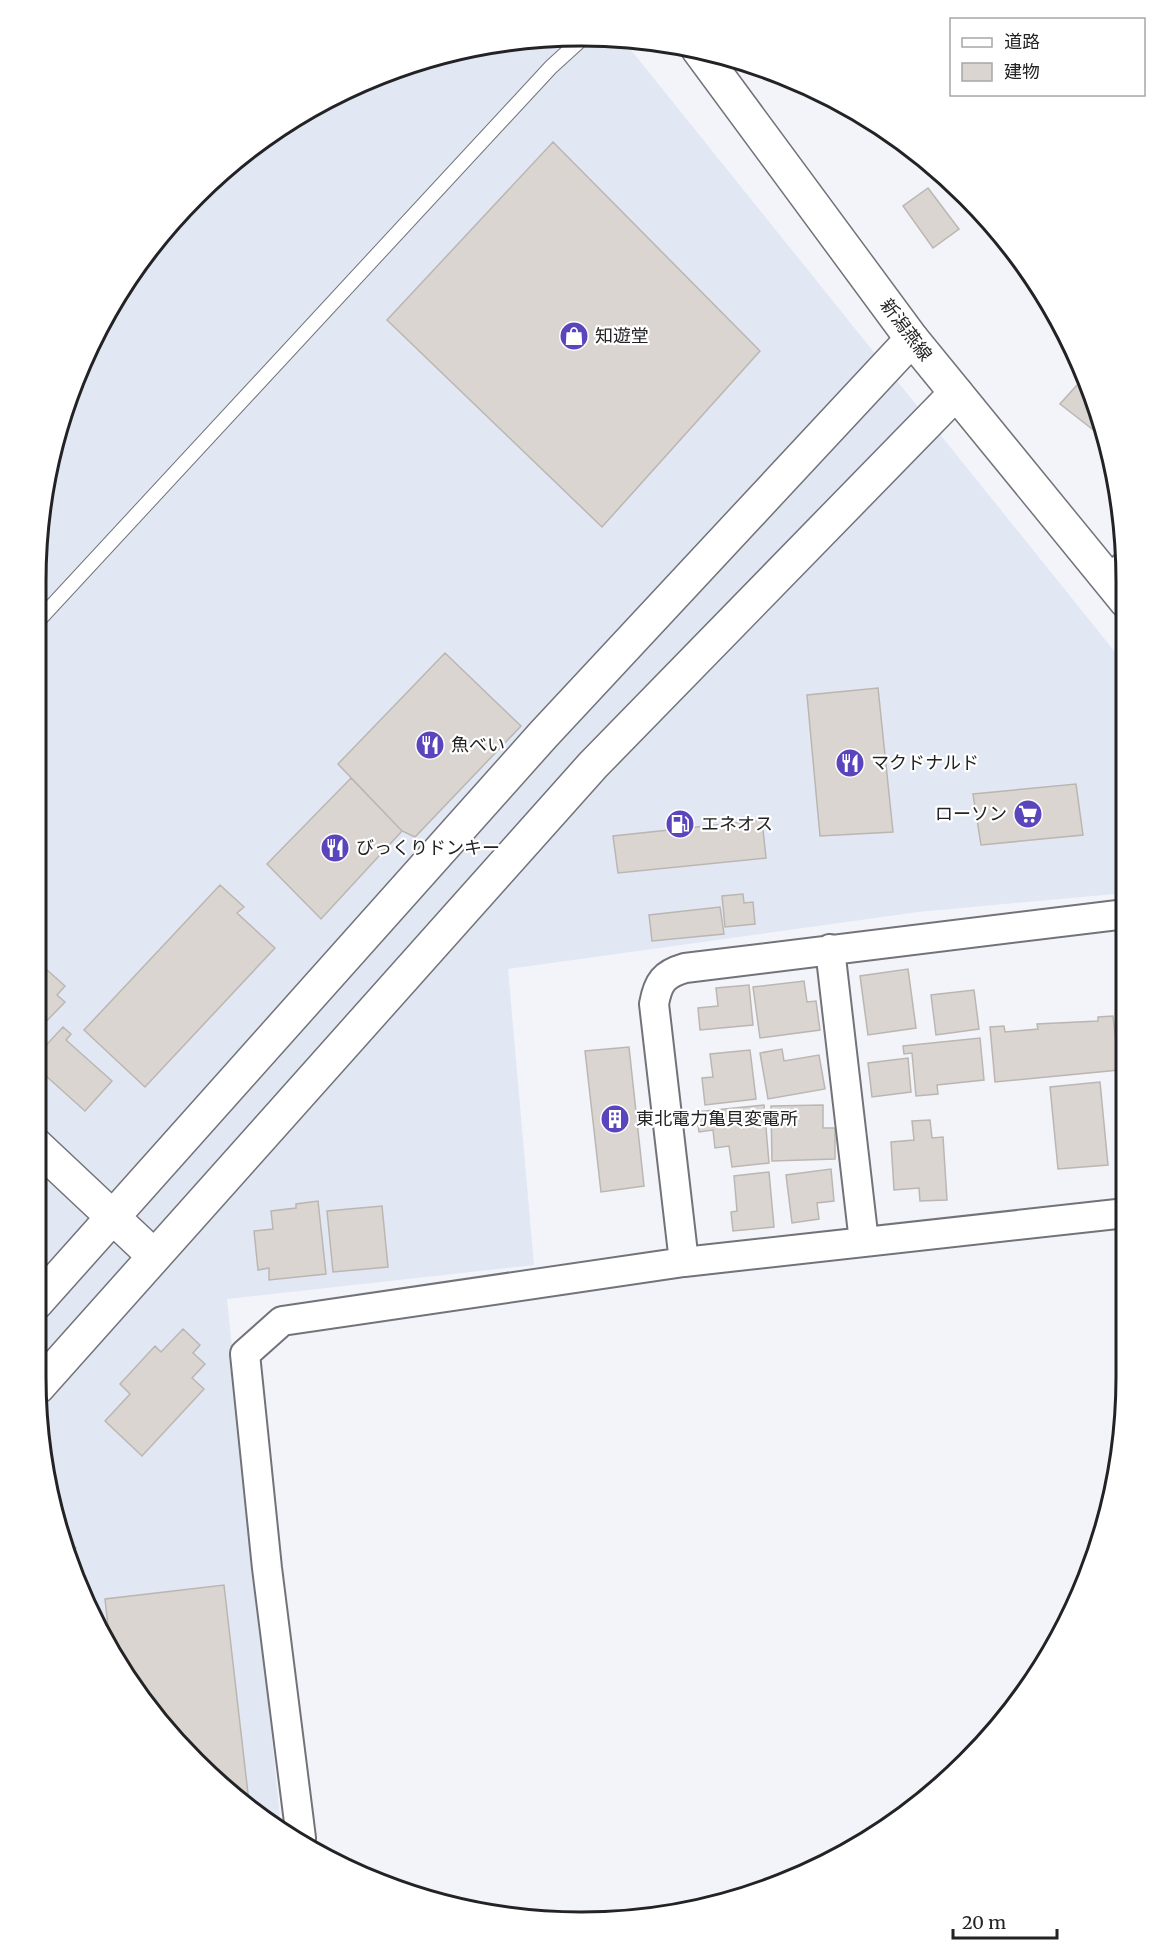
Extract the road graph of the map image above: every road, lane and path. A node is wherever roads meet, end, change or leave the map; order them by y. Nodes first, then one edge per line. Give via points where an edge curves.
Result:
1 (573, 46) edge
2 (708, 62) edge
3 (912, 339) junction
4 (956, 393) junction
5 (1116, 577) edge
6 (46, 612) edge
7 (1116, 923) edge
8 (830, 949) junction
9 (46, 1154) edge
10 (1116, 1214) edge
11 (113, 1216) junction
12 (864, 1242) junction
13 (154, 1256) junction
14 (684, 1262) junction
15 (46, 1292) edge
16 (46, 1378) edge
17 (300, 1832) edge

1 - 6 lane
2 - 3 street, 新潟燕線
3 - 4 street, 新潟燕線
3 - 11 street via 543,735
4 - 5 street, 新潟燕線
4 - 13 street via 593,765
7 - 8 street
8 - 12 street
8 - 14 street via 685,968 667,973 657,988 654,1004
9 - 11 street
10 - 12 street
11 - 13 street
11 - 15 street
12 - 14 street
13 - 16 street
14 - 17 street via 282,1322 245,1354

